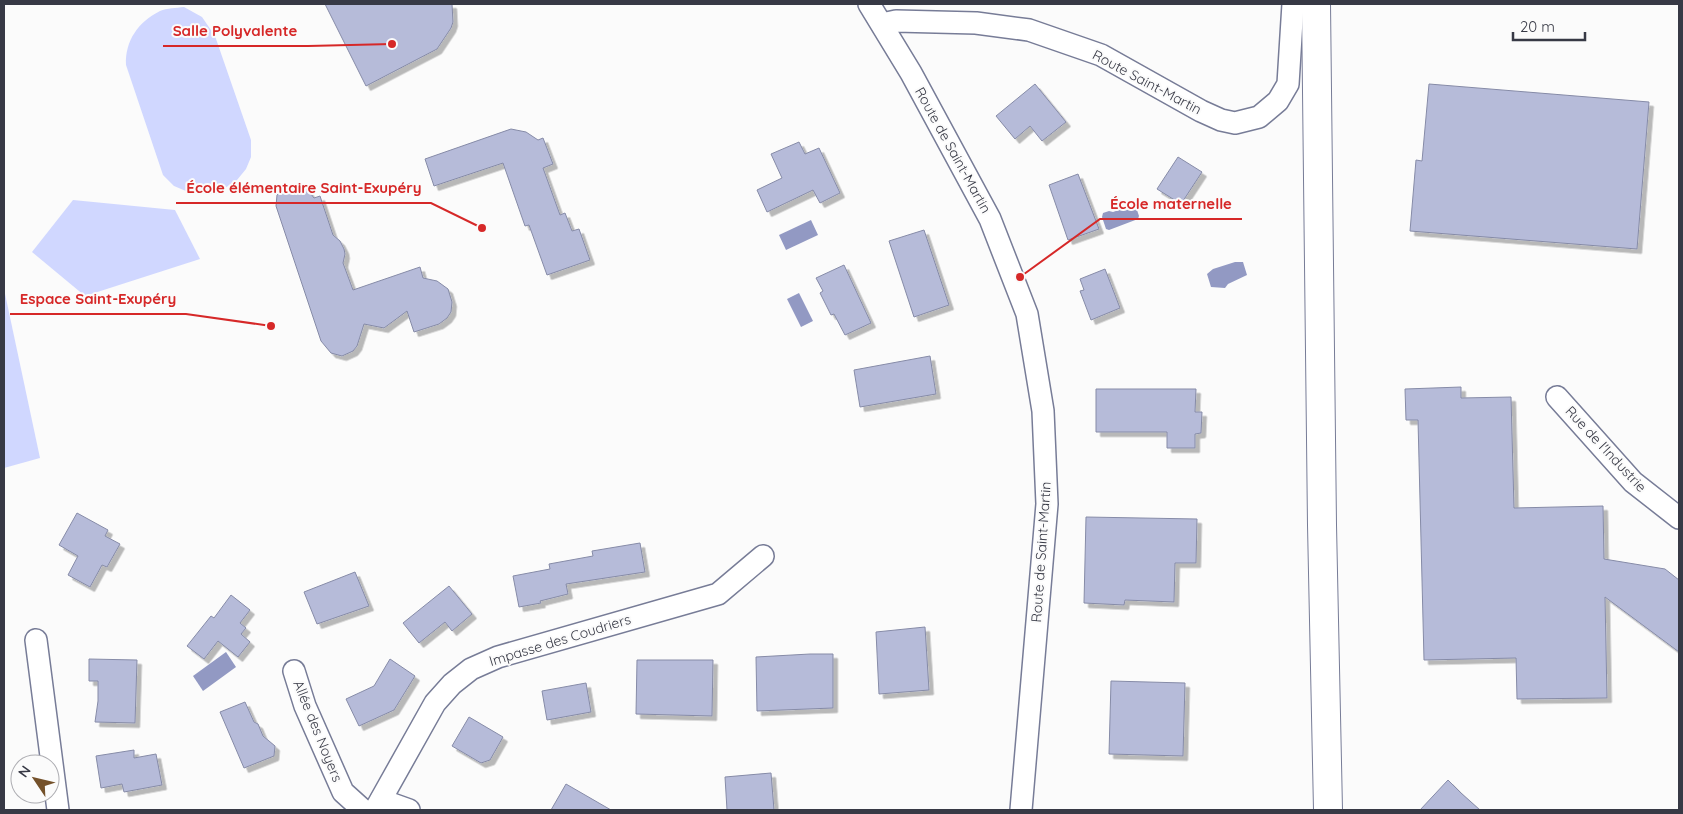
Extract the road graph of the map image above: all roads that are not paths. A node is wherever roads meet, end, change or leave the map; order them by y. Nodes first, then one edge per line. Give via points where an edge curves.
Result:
1 (869, 4) edge
2 (1293, 4) edge
3 (1316, 4) edge
4 (976, 13) edge
5 (882, 24) junction
6 (1557, 397) dead end
7 (1679, 518) edge
8 (763, 556) dead end
9 (36, 640) dead end
10 (294, 671) dead end
11 (373, 807) edge
12 (58, 810) edge
13 (409, 810) edge
14 (1021, 810) edge
15 (1328, 810) edge

1 - 5 street, Route de Saint-Martin
2 - 4 street, Route Saint-Martin via 1288,84 1278,101 1260,117 1235,123 1220,120 1101,55
3 - 15 main road
4 - 5 street, Route Saint-Martin
5 - 14 street, Route de Saint-Martin via 990,219 1027,314 1043,411 1047,504
6 - 7 street, Rue de l'Industrie via 1633,482
8 - 11 street, Impasse des Coudriers via 718,594 498,657 471,669 436,702
9 - 12 street
10 - 11 street, Allée des Noyers via 305,706 343,792
11 - 13 street

